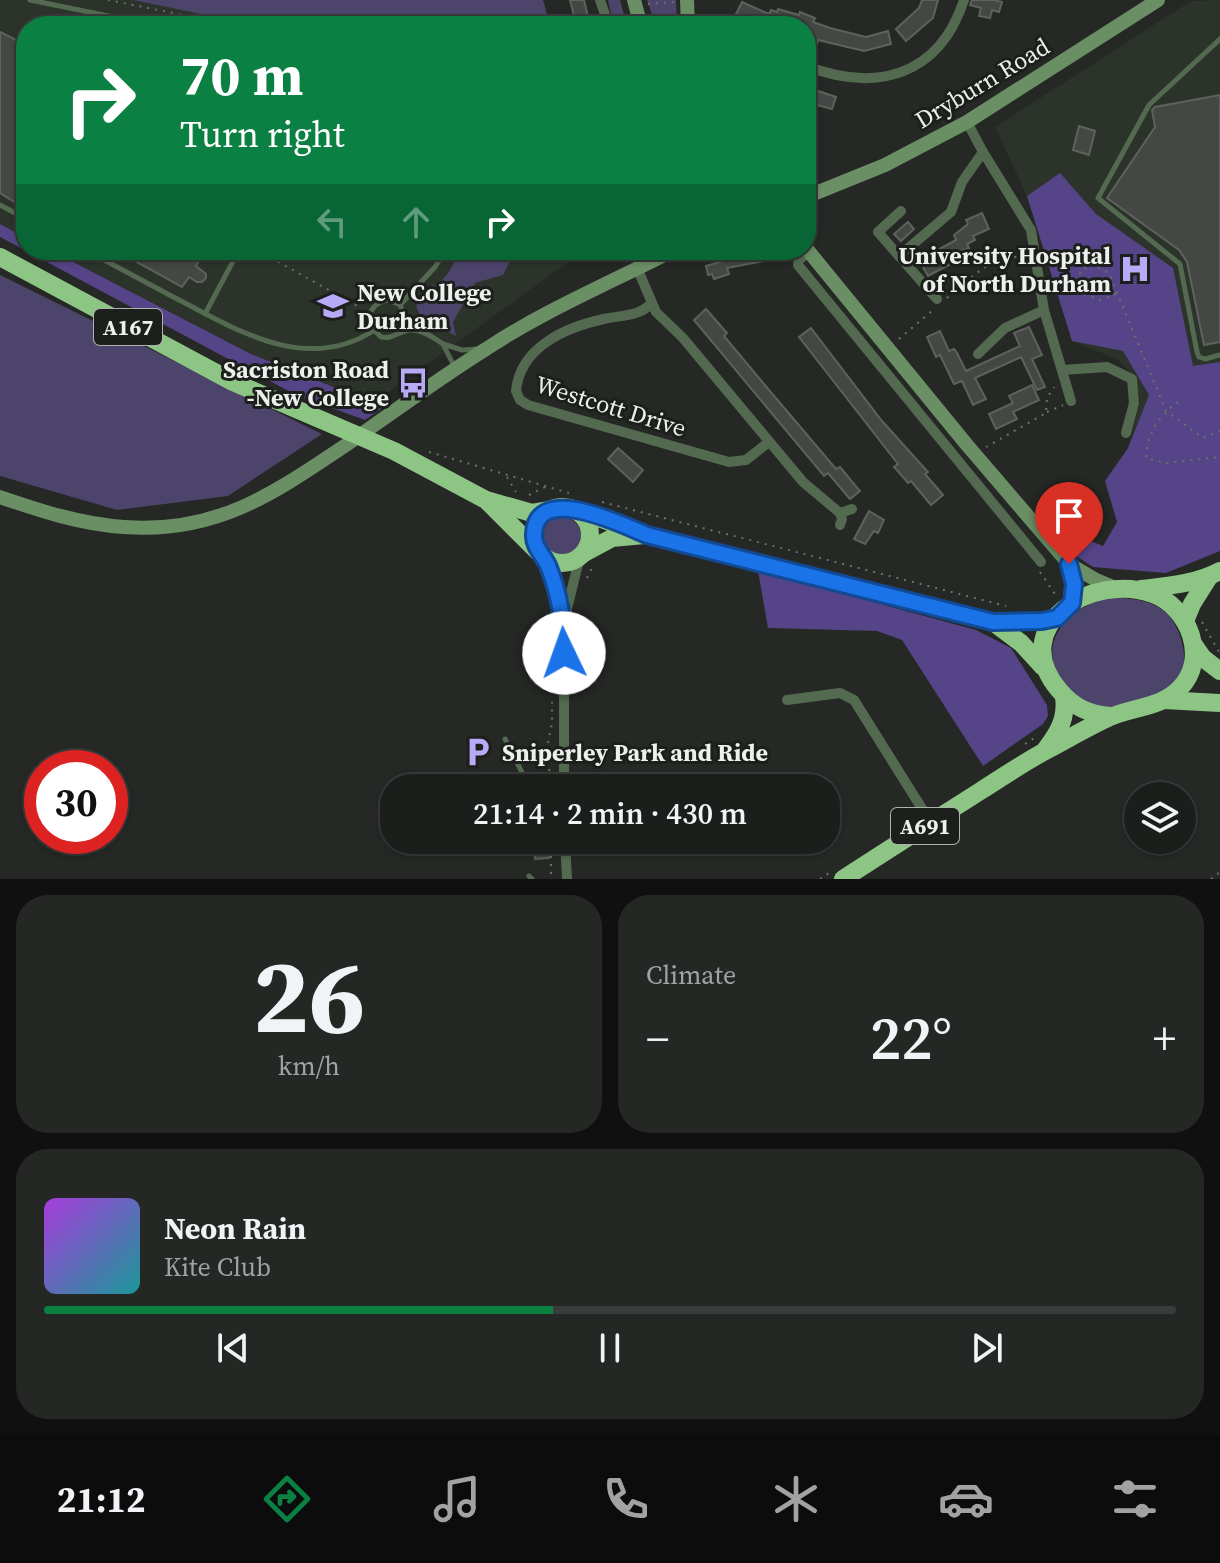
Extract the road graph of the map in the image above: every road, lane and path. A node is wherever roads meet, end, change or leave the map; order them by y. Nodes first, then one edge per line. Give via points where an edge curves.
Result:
1 (30, 0) edge
2 (108, 0) edge
3 (964, 0) edge
4 (1158, 0) edge
5 (687, 1) edge
6 (640, 2) edge
7 (109, 16) edge
8 (188, 16) edge
9 (1220, 39) edge
10 (816, 69) edge
11 (967, 122) junction
12 (983, 152) junction
13 (816, 191) edge
14 (901, 211) dead end
15 (1033, 251) dead end
16 (899, 256) junction
17 (0, 257) edge
18 (104, 260) edge
19 (234, 260) edge
20 (275, 260) edge
21 (440, 260) edge
22 (656, 260) edge
23 (799, 260) edge
24 (816, 260) edge
25 (638, 270) junction
26 (1116, 294) junction
27 (940, 301) junction
28 (651, 304) junction
29 (400, 305) junction
30 (1044, 310) junction
31 (370, 313) junction
32 (205, 314) junction
33 (373, 331) junction
34 (403, 331) junction
35 (443, 344) junction
36 (887, 345) junction
37 (486, 349) junction
38 (872, 353) junction
39 (978, 354) dead end
40 (1220, 355) edge
41 (455, 369) junction
42 (1062, 371) junction
43 (1071, 401) joint
44 (1178, 402) dead end
45 (1166, 411) junction
46 (1046, 413) junction
47 (1220, 431) edge
48 (1126, 433) dead end
49 (769, 442) junction
50 (972, 450) junction
51 (427, 451) dead end
52 (954, 455) junction
53 (1220, 457) edge
54 (506, 475) junction
55 (546, 486) junction
56 (0, 497) edge
57 (486, 500) junction
58 (570, 501) junction
59 (596, 501) dead end
60 (852, 509) dead end
61 (550, 510) junction
62 (840, 513) junction
63 (840, 525) dead end
64 (647, 535) junction
65 (582, 554) junction
66 (543, 556) junction
67 (1041, 562) joint
68 (1069, 564) junction
69 (1215, 574) edge
70 (1115, 588) junction
71 (1134, 590) junction
72 (1065, 600) junction
73 (549, 605) dead end
74 (1010, 607) dead end
75 (1191, 617) junction
76 (1057, 618) junction
77 (564, 621) junction
78 (993, 622) junction
79 (553, 643) dead end
80 (1194, 645) junction
81 (1220, 652) edge
82 (1043, 667) junction
83 (1220, 671) edge
84 (552, 691) dead end
85 (1064, 696) junction
86 (787, 700) dead end
87 (1161, 701) junction
88 (1220, 703) edge
89 (1111, 716) junction
90 (505, 739) dead end
91 (564, 749) junction
92 (548, 750) junction
93 (1045, 751) junction
94 (516, 760) junction
95 (523, 774) edge
96 (549, 774) edge
97 (564, 774) edge
98 (931, 823) junction
99 (551, 854) edge
100 (566, 854) edge
101 (1220, 872) edge
102 (551, 879) edge
103 (567, 879) edge
104 (843, 879) edge
105 (1211, 879) edge

1 - 7 lane
2 - 8 path
3 - 10 street via 941,47 922,62 882,77
4 - 11 main road, Dryburn Road
5 - 6 path
9 - 40 lane via 1149,105 1098,198 1180,264 1199,357
11 - 12 street
11 - 13 main road, Dryburn Road via 885,165
12 - 16 street via 962,182 951,212
12 - 30 street via 1031,230
14 - 16 street via 878,232
15 - 27 path via 983,268
16 - 27 street
17 - 57 highway, A167 via 200,366 394,451
18 - 32 lane
19 - 32 lane
20 - 31 path
21 - 29 lane
22 - 25 main road
23 - 38 street
24 - 36 main road
25 - 28 street
25 - 37 main road
26 - 26 path via 1109,273 1092,264 1080,272 1081,293 1101,300
26 - 45 path
27 - 36 path
28 - 49 street
28 - 49 street, Westcott Drive via 636,314 587,323 546,343 522,367 516,391 520,400 729,462 746,460
29 - 31 lane via 383,301
29 - 34 lane via 406,318
30 - 39 street via 1005,328
30 - 42 street
31 - 33 lane
32 - 33 lane via 247,335 295,348 333,348
33 - 34 lane via 386,339
34 - 35 lane via 421,332
35 - 37 lane
35 - 41 lane
36 - 38 street
36 - 50 main road
37 - 41 main road
38 - 52 street
41 - 56 main road via 283,488 209,520 170,527 104,525
42 - 43 street
42 - 46 path via 1047,398
42 - 48 street via 1107,367 1132,379 1134,403
43 - 46 path
44 - 45 path
45 - 47 path via 1203,438
45 - 53 path via 1148,436 1146,458 1166,463
46 - 50 path
49 - 62 street via 803,482
50 - 52 street
50 - 68 main road
51 - 54 path
52 - 67 street
54 - 55 path
54 - 55 path via 521,500
55 - 58 path
57 - 61 highway, A167 via 532,513
57 - 66 highway, A167
58 - 61 highway
58 - 64 highway
58 - 65 highway via 589,533
59 - 74 path
60 - 62 street
61 - 66 highway via 538,520 534,534
62 - 63 street
64 - 65 highway via 612,538
64 - 78 highway
65 - 66 highway via 562,563
65 - 77 street
66 - 77 street
67 - 72 path via 1039,571
68 - 70 main road
68 - 72 main road via 1074,584
69 - 71 highway
69 - 75 highway via 1192,604
70 - 71 highway
70 - 72 highway
71 - 75 highway via 1153,594
72 - 76 highway
73 - 79 path
75 - 80 highway
75 - 81 path
76 - 78 highway
76 - 82 highway via 1045,634
77 - 91 street
78 - 82 highway
80 - 83 highway
80 - 87 highway via 1188,679
82 - 85 highway
84 - 92 path
85 - 89 highway via 1083,711
85 - 93 highway, A691 via 1062,724
86 - 98 street via 840,693 854,700
87 - 88 highway
87 - 89 highway
89 - 93 highway, A691
90 - 94 lane
91 - 92 lane
91 - 97 street
92 - 94 lane
92 - 96 path
93 - 98 highway, A691
94 - 95 lane
98 - 104 highway, A691
99 - 102 path
100 - 103 street
101 - 105 path

